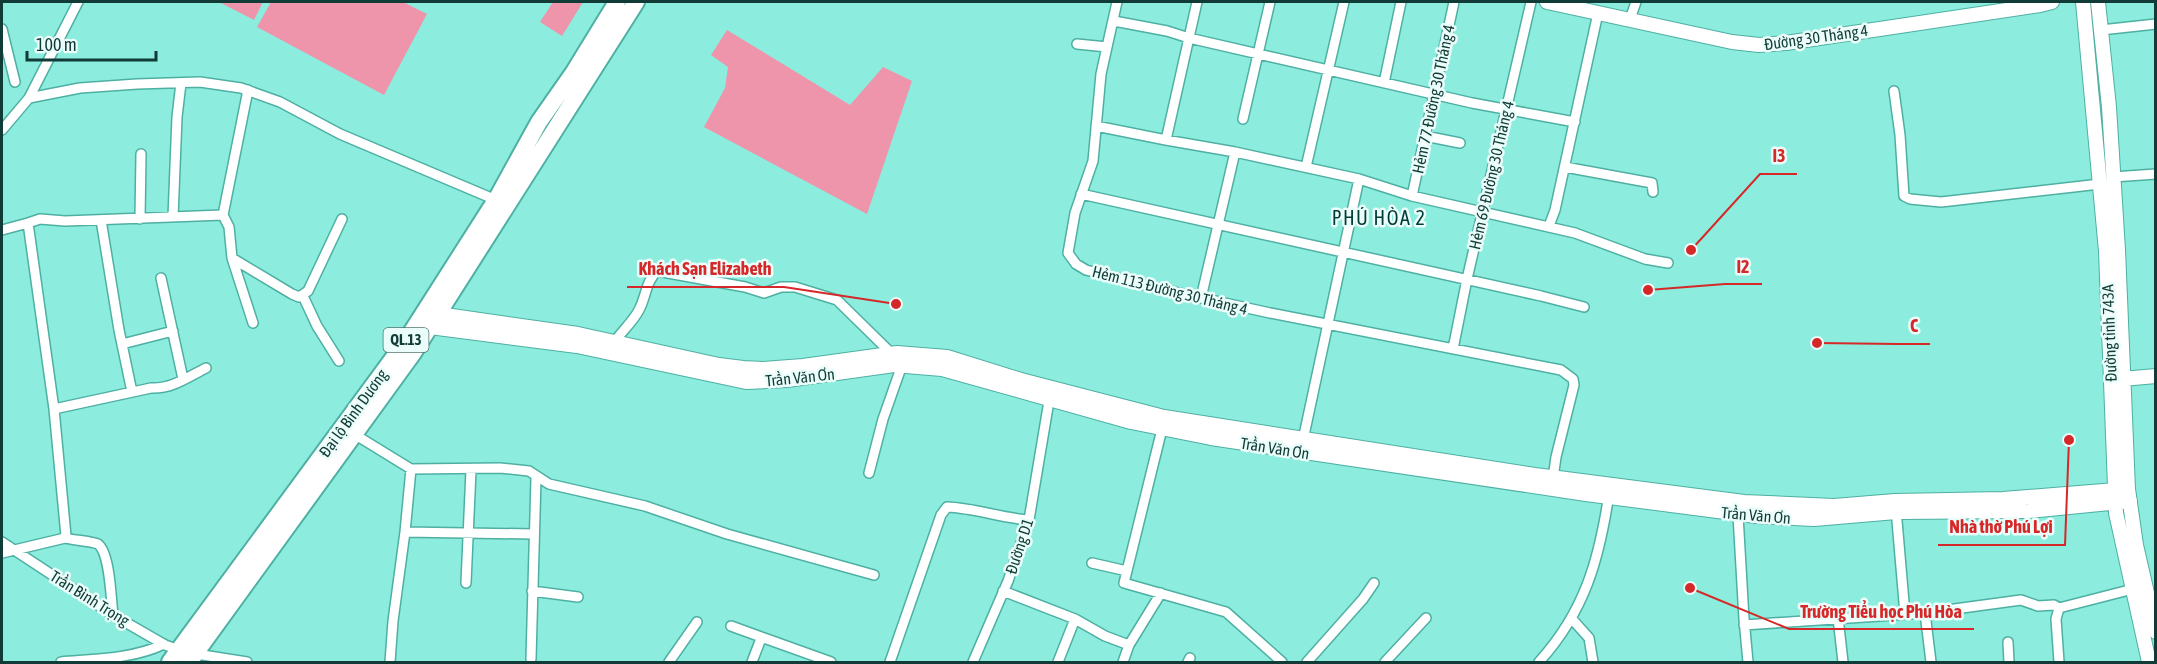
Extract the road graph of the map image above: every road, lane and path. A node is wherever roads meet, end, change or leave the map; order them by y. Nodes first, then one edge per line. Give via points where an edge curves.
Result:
1 (78, 2) edge
2 (617, 2) edge
3 (636, 2) edge
4 (1117, 2) edge
5 (1197, 2) edge
6 (1270, 2) edge
7 (1344, 2) edge
8 (1401, 2) edge
9 (1454, 2) edge
10 (1531, 2) edge
11 (1547, 2) edge
12 (1636, 2) edge
13 (2083, 2) edge
14 (2098, 2) edge
15 (2043, 3) edge
16 (1598, 13) junction
17 (1630, 20) junction
18 (1114, 21) junction
19 (2156, 24) edge
20 (2, 29) edge
21 (2101, 30) junction
22 (1189, 38) junction
23 (1077, 44) dead end
24 (4, 47) edge
25 (1107, 48) junction
26 (1258, 53) junction
27 (1327, 70) junction
28 (15, 82) dead end
29 (182, 83) junction
30 (1384, 83) junction
31 (248, 90) junction
32 (1894, 91) dead end
33 (1434, 94) junction
34 (29, 98) junction
35 (1507, 109) junction
36 (1243, 119) dead end
37 (1575, 122) junction
38 (1096, 126) junction
39 (2, 130) edge
40 (1425, 136) junction
41 (1166, 140) junction
42 (1460, 143) dead end
43 (1235, 152) junction
44 (141, 154) dead end
45 (1306, 167) junction
46 (1565, 167) junction
47 (2156, 174) edge
48 (2113, 177) junction
49 (1359, 179) junction
50 (2100, 184) junction
51 (1653, 192) dead end
52 (1081, 194) junction
53 (1412, 196) junction
54 (496, 200) junction
55 (1484, 212) junction
56 (223, 215) junction
57 (173, 217) junction
58 (140, 219) junction
59 (342, 219) dead end
60 (101, 220) junction
61 (28, 223) junction
62 (1219, 224) junction
63 (1549, 226) junction
64 (2, 230) edge
65 (1342, 252) junction
66 (232, 258) junction
67 (1668, 263) dead end
68 (161, 278) dead end
69 (1467, 279) junction
70 (303, 296) junction
71 (1201, 298) junction
72 (1584, 307) dead end
73 (434, 321) junction
74 (253, 323) dead end
75 (1328, 324) junction
76 (173, 331) junction
77 (122, 344) junction
78 (612, 347) junction
79 (1453, 349) junction
80 (891, 353) junction
81 (339, 361) dead end
82 (902, 365) junction
83 (206, 368) dead end
84 (2156, 376) edge
85 (183, 379) junction
86 (2117, 379) junction
87 (132, 392) junction
88 (1050, 394) junction
89 (54, 409) junction
90 (1162, 429) junction
91 (354, 434) junction
92 (1303, 440) junction
93 (411, 470) junction
94 (471, 470) junction
95 (869, 473) dead end
96 (536, 477) junction
97 (1553, 478) junction
98 (1610, 491) junction
99 (2122, 496) junction
100 (1895, 506) junction
101 (1738, 515) junction
102 (1029, 520) junction
103 (405, 532) junction
104 (468, 533) junction
105 (534, 534) junction
106 (65, 538) junction
107 (2, 543) edge
108 (14, 551) junction
109 (2, 553) edge
110 (1092, 562) dead end
111 (1127, 571) junction
112 (874, 575) dead end
113 (466, 583) dead end
114 (1374, 583) dead end
115 (2133, 589) junction
116 (532, 591) junction
117 (1004, 591) junction
118 (1161, 593) junction
119 (578, 597) dead end
120 (2059, 608) junction
121 (1925, 613) junction
122 (1905, 614) junction
123 (113, 615) junction
124 (1426, 618) dead end
125 (1838, 618) junction
126 (1075, 619) junction
127 (1572, 619) junction
128 (697, 622) dead end
129 (1744, 625) junction
130 (730, 626) dead end
131 (2156, 632) edge
132 (762, 640) junction
133 (2008, 642) dead end
134 (1129, 645) junction
135 (180, 655) edge
136 (531, 659) dead end
137 (61, 663) edge
138 (247, 663) edge
139 (390, 663) edge
140 (669, 663) edge
141 (752, 663) edge
142 (831, 663) edge
143 (890, 663) edge
144 (973, 663) edge
145 (1058, 663) edge
146 (1123, 663) edge
147 (1282, 663) edge
148 (1307, 663) edge
149 (1385, 663) edge
150 (1539, 663) edge
151 (1593, 663) edge
152 (1748, 663) edge
153 (1843, 663) edge
154 (1931, 663) edge
155 (2009, 663) edge
156 (2059, 663) edge
157 (2149, 663) edge

1 - 34 street
2 - 54 highway, Đại lộ Bình Dương / QL.13 via 539,122
3 - 73 highway, Đại lộ Bình Dương / QL.13
4 - 18 street, Hẻm 113 Đường 30 Tháng 4
5 - 22 street
6 - 26 street
7 - 27 street
8 - 30 street
9 - 33 street, Hẻm 77 Đường 30 Tháng 4
10 - 35 street, Hẻm 69 Đường 30 Tháng 4
11 - 16 street, Đường 30 Tháng 4
12 - 17 street
13 - 50 street, Đường tỉnh 743A
14 - 21 street, Đường tỉnh 743A
15 - 17 street, Đường 30 Tháng 4 via 1759,45
16 - 17 street, Đường 30 Tháng 4
16 - 37 street
18 - 22 street
18 - 25 street, Hẻm 113 Đường 30 Tháng 4
19 - 21 street
20 - 24 street
21 - 48 street, Đường tỉnh 743A
22 - 26 street
22 - 41 street
23 - 25 street
24 - 28 street
25 - 38 street, Hẻm 113 Đường 30 Tháng 4
26 - 27 street
26 - 36 street
27 - 30 street
27 - 45 street
29 - 31 street
29 - 34 street via 80,88
29 - 57 street
30 - 33 street
31 - 54 street
31 - 56 street
32 - 50 street via 1904,196 1910,199 1941,202
33 - 35 street
33 - 40 street, Hẻm 77 Đường 30 Tháng 4
34 - 39 street
35 - 37 street
35 - 55 street, Hẻm 69 Đường 30 Tháng 4
37 - 46 street
38 - 41 street
38 - 52 street, Hẻm 113 Đường 30 Tháng 4 via 1093,161
40 - 42 street
40 - 53 street, Hẻm 77 Đường 30 Tháng 4
41 - 43 street
43 - 45 street
43 - 62 street
44 - 58 street
45 - 49 street
46 - 51 street via 1652,183
46 - 63 street
47 - 48 street
48 - 86 street, Đường tỉnh 743A via 2118,250
49 - 53 street
49 - 65 street
50 - 86 street, Đường tỉnh 743A
52 - 62 street
52 - 71 street, Hẻm 113 Đường 30 Tháng 4 via 1068,253 1076,264 1086,270
53 - 55 street
54 - 135 highway, Đại lộ Bình Dương / QL.13 via 406,341
55 - 63 street
55 - 69 street, Hẻm 69 Đường 30 Tháng 4
56 - 57 street
56 - 66 street via 229,227
57 - 58 street
58 - 60 street
59 - 70 street
60 - 61 street via 40,219
60 - 77 street
61 - 64 street
61 - 89 street
62 - 65 street
62 - 71 street
63 - 67 street via 1645,259
65 - 69 street
65 - 75 street
66 - 70 street via 292,294
66 - 74 street
68 - 76 street
69 - 72 street
69 - 79 street, Hẻm 69 Đường 30 Tháng 4
70 - 81 street via 316,326
71 - 75 street, Hẻm 113 Đường 30 Tháng 4
73 - 78 street, Trần Văn Ơn via 532,339
73 - 91 highway, Đại lộ Bình Dương / QL.13
75 - 79 street, Hẻm 113 Đường 30 Tháng 4
75 - 92 street
76 - 77 street
76 - 85 street
77 - 87 street
78 - 80 street, Trần Văn Ơn via 763,369
78 - 80 street via 639,309 651,276 657,271 764,293 795,287 837,300
78 - 82 street, Trần Văn Ơn via 746,382
79 - 97 street, Hẻm 113 Đường 30 Tháng 4 via 1561,370 1573,379
80 - 88 street, Trần Văn Ơn via 947,357
82 - 88 street, Trần Văn Ơn via 951,371
82 - 95 street
83 - 85 street
84 - 86 street
85 - 87 street via 163,388
86 - 99 street, Đường tỉnh 743A
87 - 89 street
88 - 90 street, Trần Văn Ơn
88 - 92 street, Trần Văn Ơn
88 - 102 street, Đường D1
89 - 106 street
90 - 98 street, Trần Văn Ơn via 1350,460
90 - 111 street
91 - 93 street
91 - 135 highway, Đại lộ Bình Dương / QL.13
92 - 97 street, Trần Văn Ơn
93 - 94 street
93 - 103 street
94 - 96 street via 517,469
94 - 104 street
96 - 105 street
96 - 112 street via 549,484 645,506 727,534
97 - 98 street, Trần Văn Ơn
98 - 100 street, Trần Văn Ơn via 1788,505
98 - 101 street, Trần Văn Ơn
98 - 127 street via 1595,563
99 - 100 street, Trần Văn Ơn
99 - 115 street, Đường tỉnh 743A via 2122,546
99 - 131 street, Đường tỉnh 743A
100 - 101 street, Trần Văn Ơn via 1814,519
100 - 122 street
101 - 129 street
102 - 117 street, Đường D1
102 - 143 street via 1007,519 966,507 946,507
103 - 104 street
103 - 139 street
104 - 105 street
104 - 113 street
105 - 116 street
106 - 108 street
106 - 123 street via 97,544 103,550
107 - 108 street, Trần Bình Trọng
108 - 109 street
108 - 123 street, Trần Bình Trọng
110 - 111 street
111 - 118 street via 1124,583
114 - 148 street
115 - 120 street
115 - 157 street, Đường tỉnh 743A
116 - 119 street
116 - 136 street
117 - 126 street
117 - 144 street, Đường D1
118 - 134 street
118 - 147 street via 1226,612
120 - 121 street via 2021,600
120 - 156 street
121 - 122 street
121 - 154 street
122 - 125 street
123 - 135 street, Trần Bình Trọng
124 - 149 street
125 - 129 street
125 - 153 street
126 - 134 street
126 - 145 street
127 - 150 street
127 - 151 street via 1589,638
128 - 140 street
129 - 152 street
130 - 132 street
132 - 141 street
132 - 142 street
133 - 155 street
134 - 146 street
135 - 137 street via 149,651
135 - 138 street

